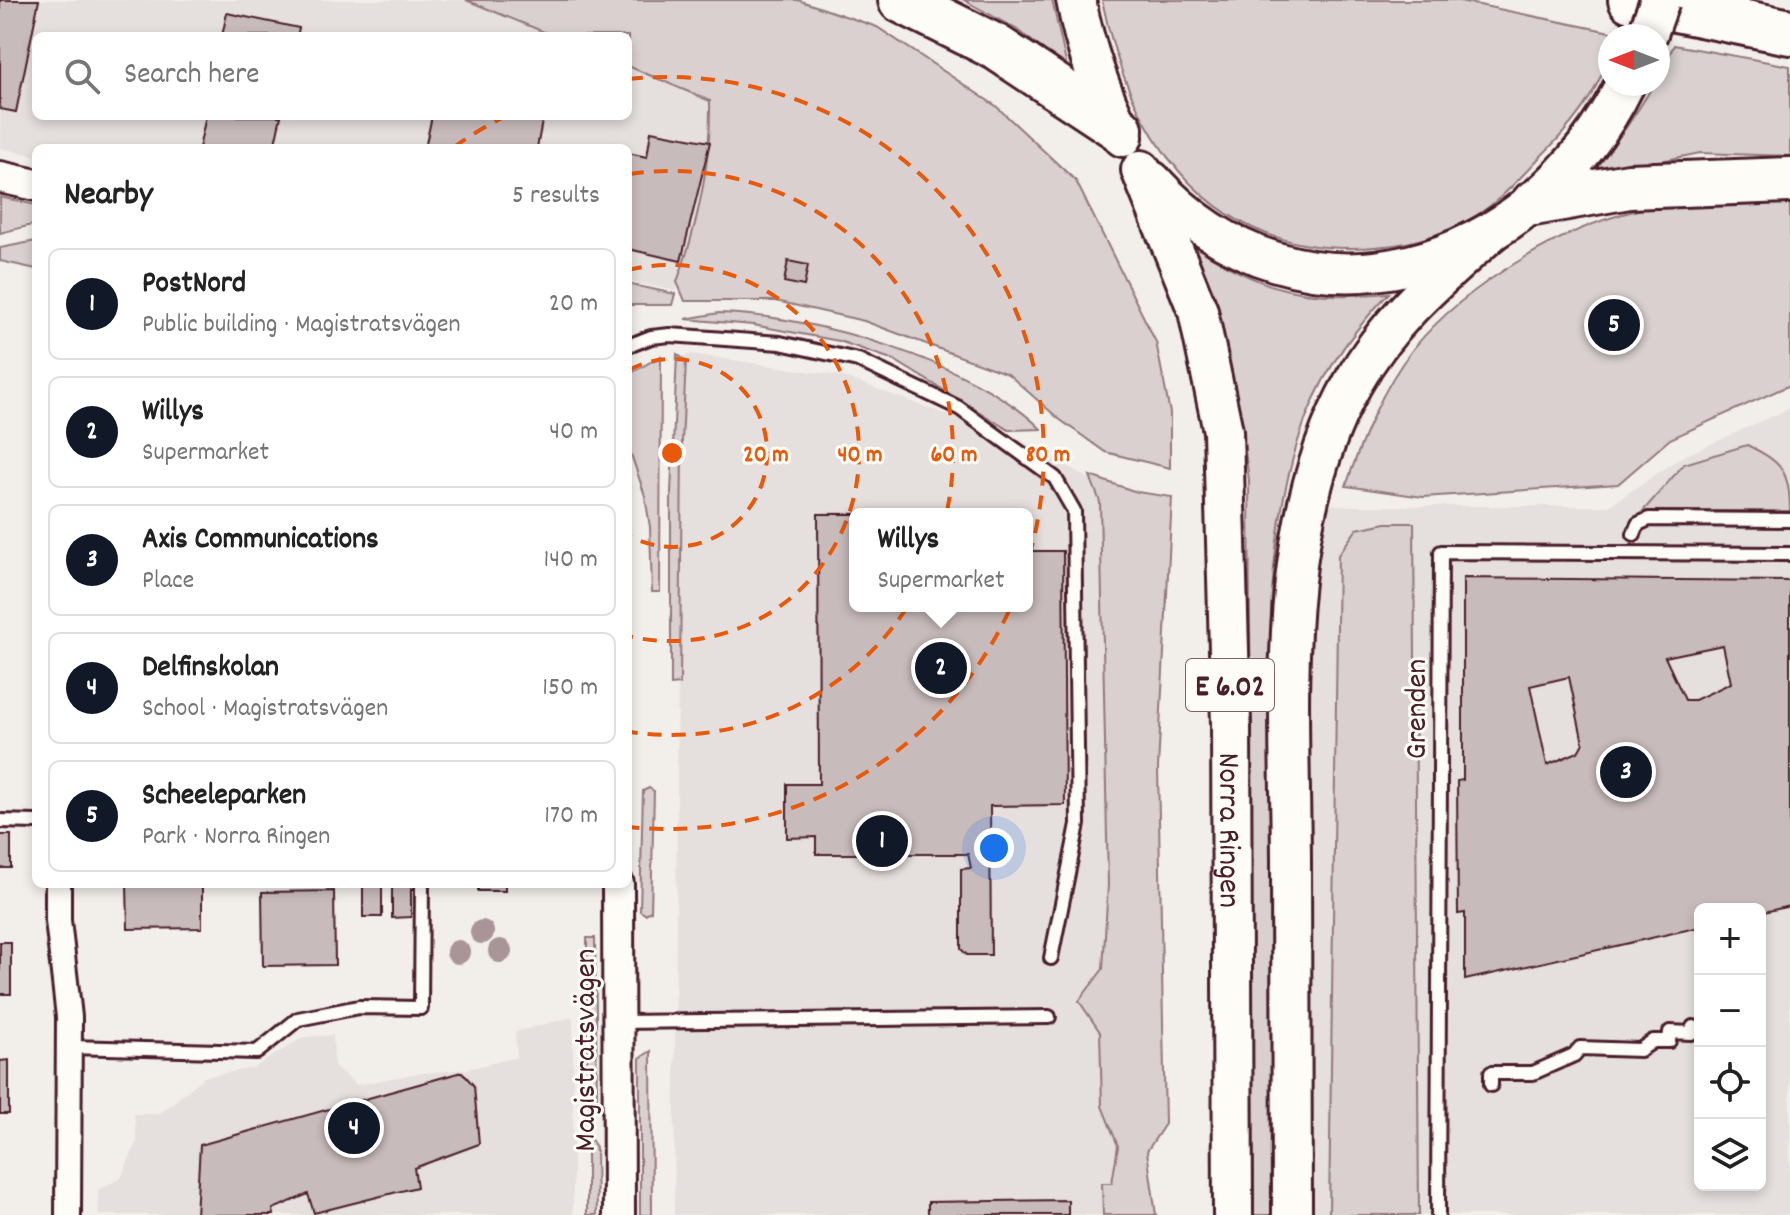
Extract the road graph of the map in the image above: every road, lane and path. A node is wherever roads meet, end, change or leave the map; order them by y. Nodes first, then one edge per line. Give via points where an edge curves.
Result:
1 (901, 0) edge
2 (1076, 0) edge
3 (1631, 0) edge
4 (1660, 0) edge
5 (1651, 24) edge
6 (1790, 32) edge
7 (1618, 96) edge
8 (1120, 129) junction
9 (1141, 170) junction
10 (0, 177) edge
11 (1790, 180) edge
12 (32, 184) edge
13 (1534, 203) junction
14 (1491, 232) junction
15 (632, 344) edge
16 (1790, 520) edge
17 (1634, 534) dead end
18 (1790, 554) edge
19 (0, 821) edge
20 (32, 822) edge
21 (58, 888) edge
22 (422, 888) edge
23 (618, 888) edge
24 (1051, 958) dead end
25 (1049, 1017) dead end
26 (619, 1022) junction
27 (1694, 1027) edge
28 (69, 1047) junction
29 (1491, 1085) dead end
30 (68, 1215) edge
31 (619, 1215) edge
32 (1233, 1215) edge
33 (1292, 1215) edge
34 (1438, 1215) edge

1 - 8 highway via 996,47
2 - 8 main road via 1092,63
3 - 6 highway
4 - 5 main road, bridge
7 - 13 main road via 1599,128
8 - 9 main road
9 - 14 main road via 1205,230 1251,254 1296,267 1351,273 1413,266
9 - 32 main road, Norra Ringen / E 6.02 via 1198,311 1223,431 1231,724
10 - 12 street
11 - 13 highway via 1629,186
13 - 14 main road
14 - 33 main road, Norra Ringen / E 6.02 via 1419,296 1372,351 1336,417 1308,503 1291,662
15 - 24 lane via 670,335 780,343 858,360 959,408 1055,478 1074,511 1078,824
16 - 17 lane via 1649,519 1638,524
18 - 34 lane, Grenden via 1441,552
19 - 20 lane
21 - 28 street
22 - 28 lane via 421,1008 359,1007 298,1019 257,1052
23 - 26 street, Magistratsvägen
25 - 26 lane
26 - 31 street, Magistratsvägen
27 - 29 lane via 1691,1033 1670,1032 1669,1041 1653,1041 1640,1050 1580,1048 1533,1073 1491,1073
28 - 30 street

